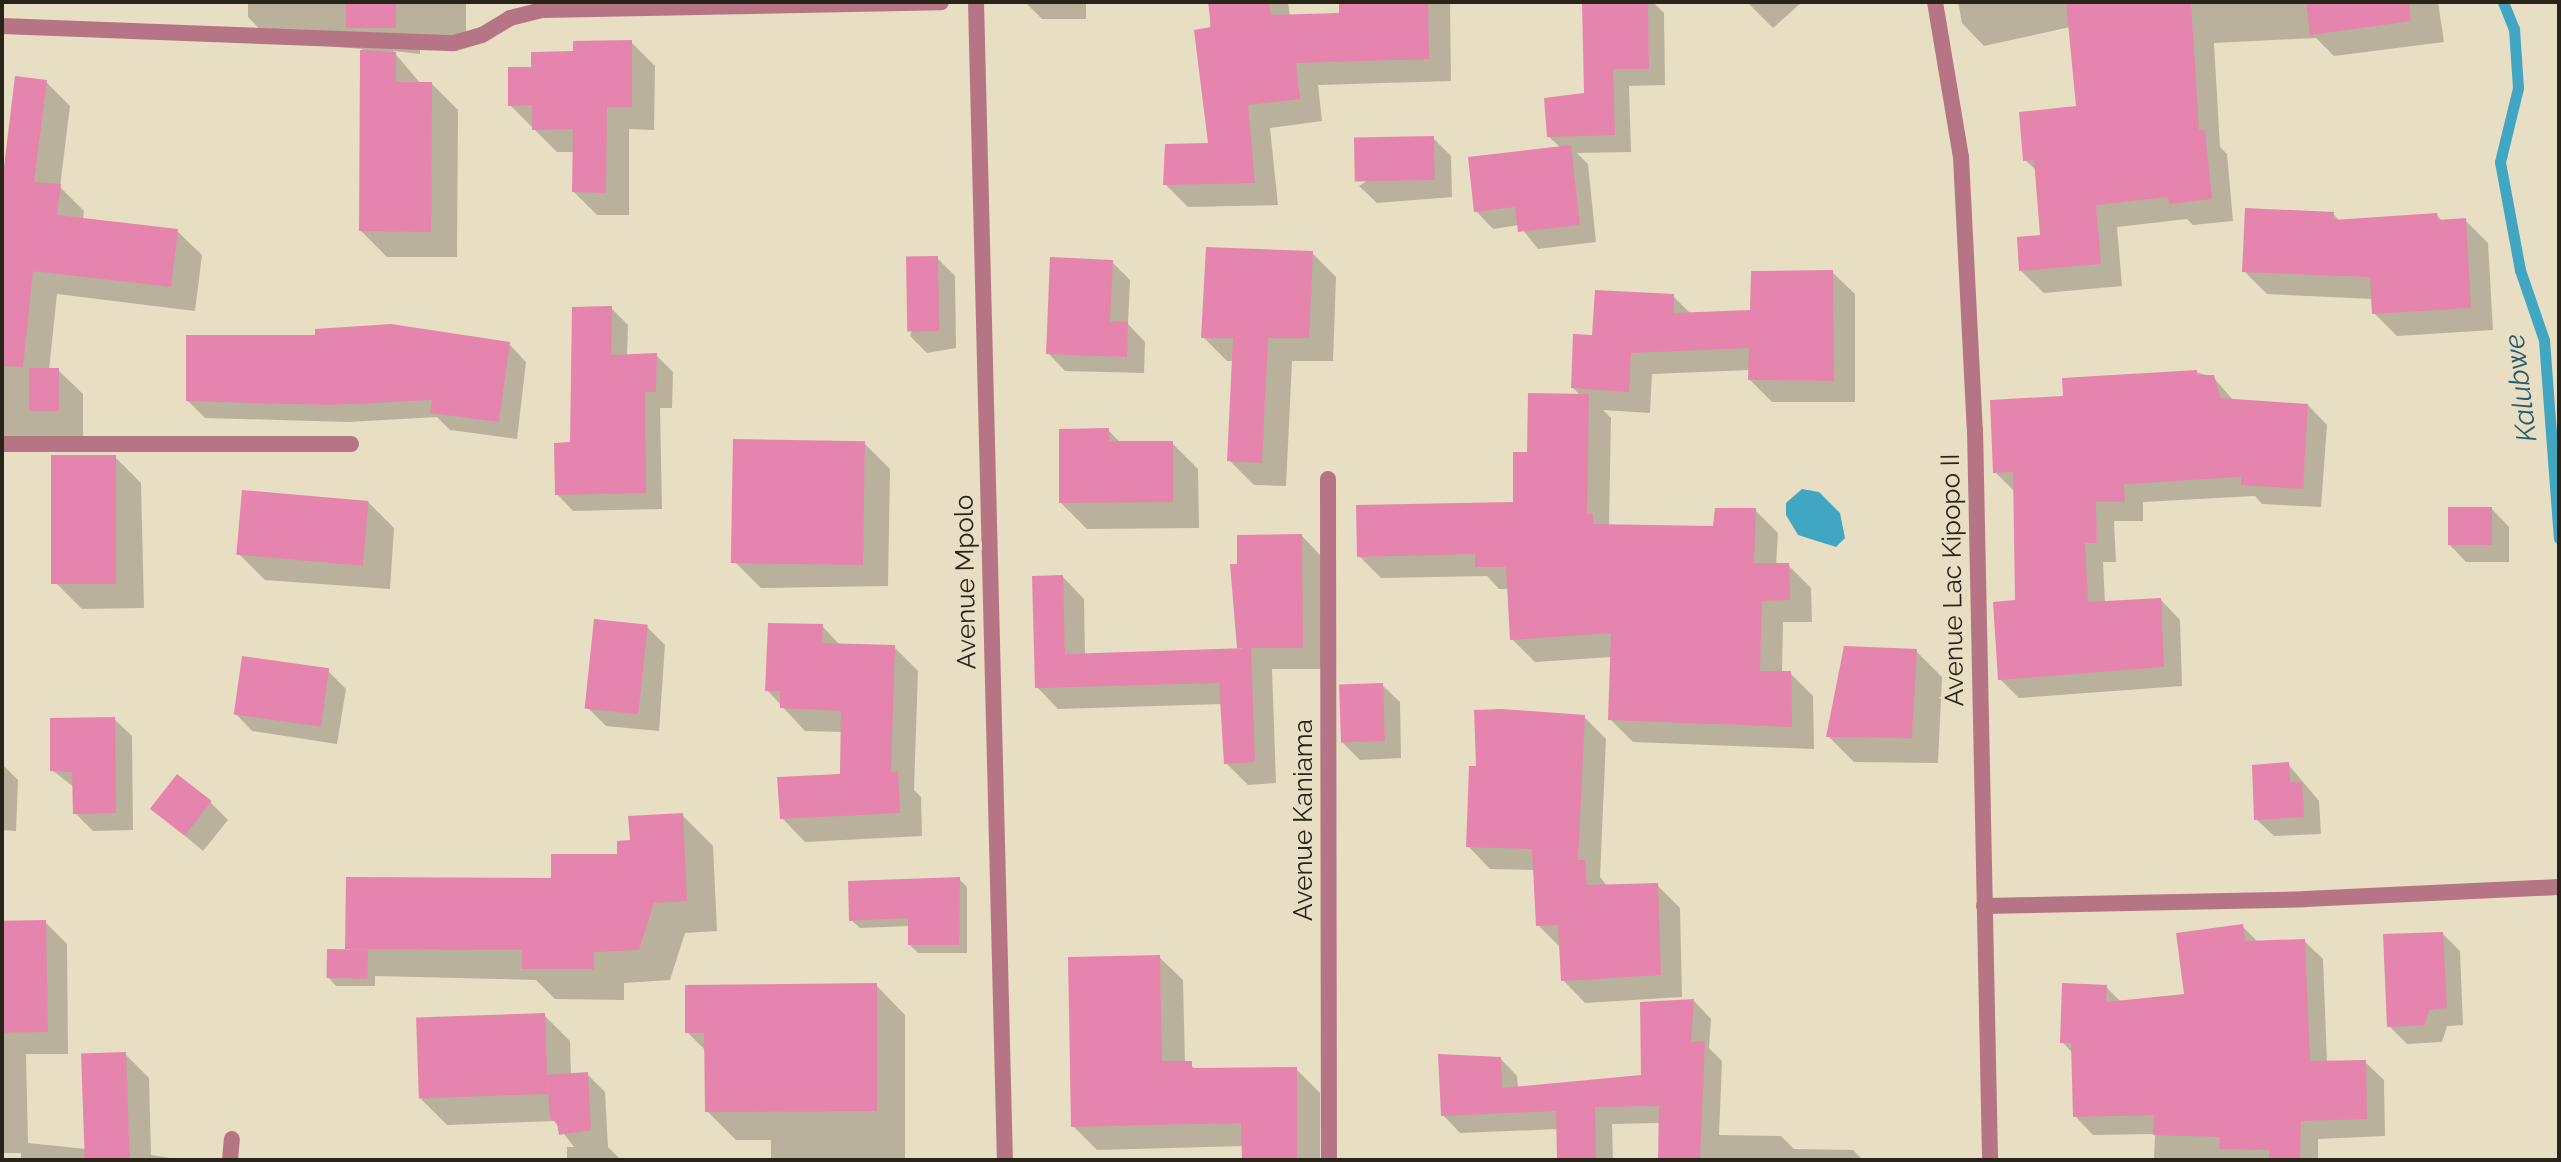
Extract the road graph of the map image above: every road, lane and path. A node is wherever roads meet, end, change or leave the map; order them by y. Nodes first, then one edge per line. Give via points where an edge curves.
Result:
1 (941, 2) edge
2 (976, 2) edge
3 (1935, 2) edge
4 (2, 26) edge
5 (2, 444) edge
6 (351, 444) dead end
7 (1328, 479) dead end
8 (2559, 887) edge
9 (1984, 906) junction
10 (232, 1139) dead end
11 (230, 1160) edge
12 (1005, 1160) edge
13 (1329, 1160) edge
14 (1990, 1160) edge

1 - 4 street via 542,10 454,43
2 - 12 street, Avenue Mpolo
3 - 9 street, Avenue Lac Kipopo II via 1961,157 1975,429
5 - 6 street
7 - 13 street, Avenue Kaniama
8 - 9 street
9 - 14 street, Avenue Lac Kipopo II
10 - 11 street

